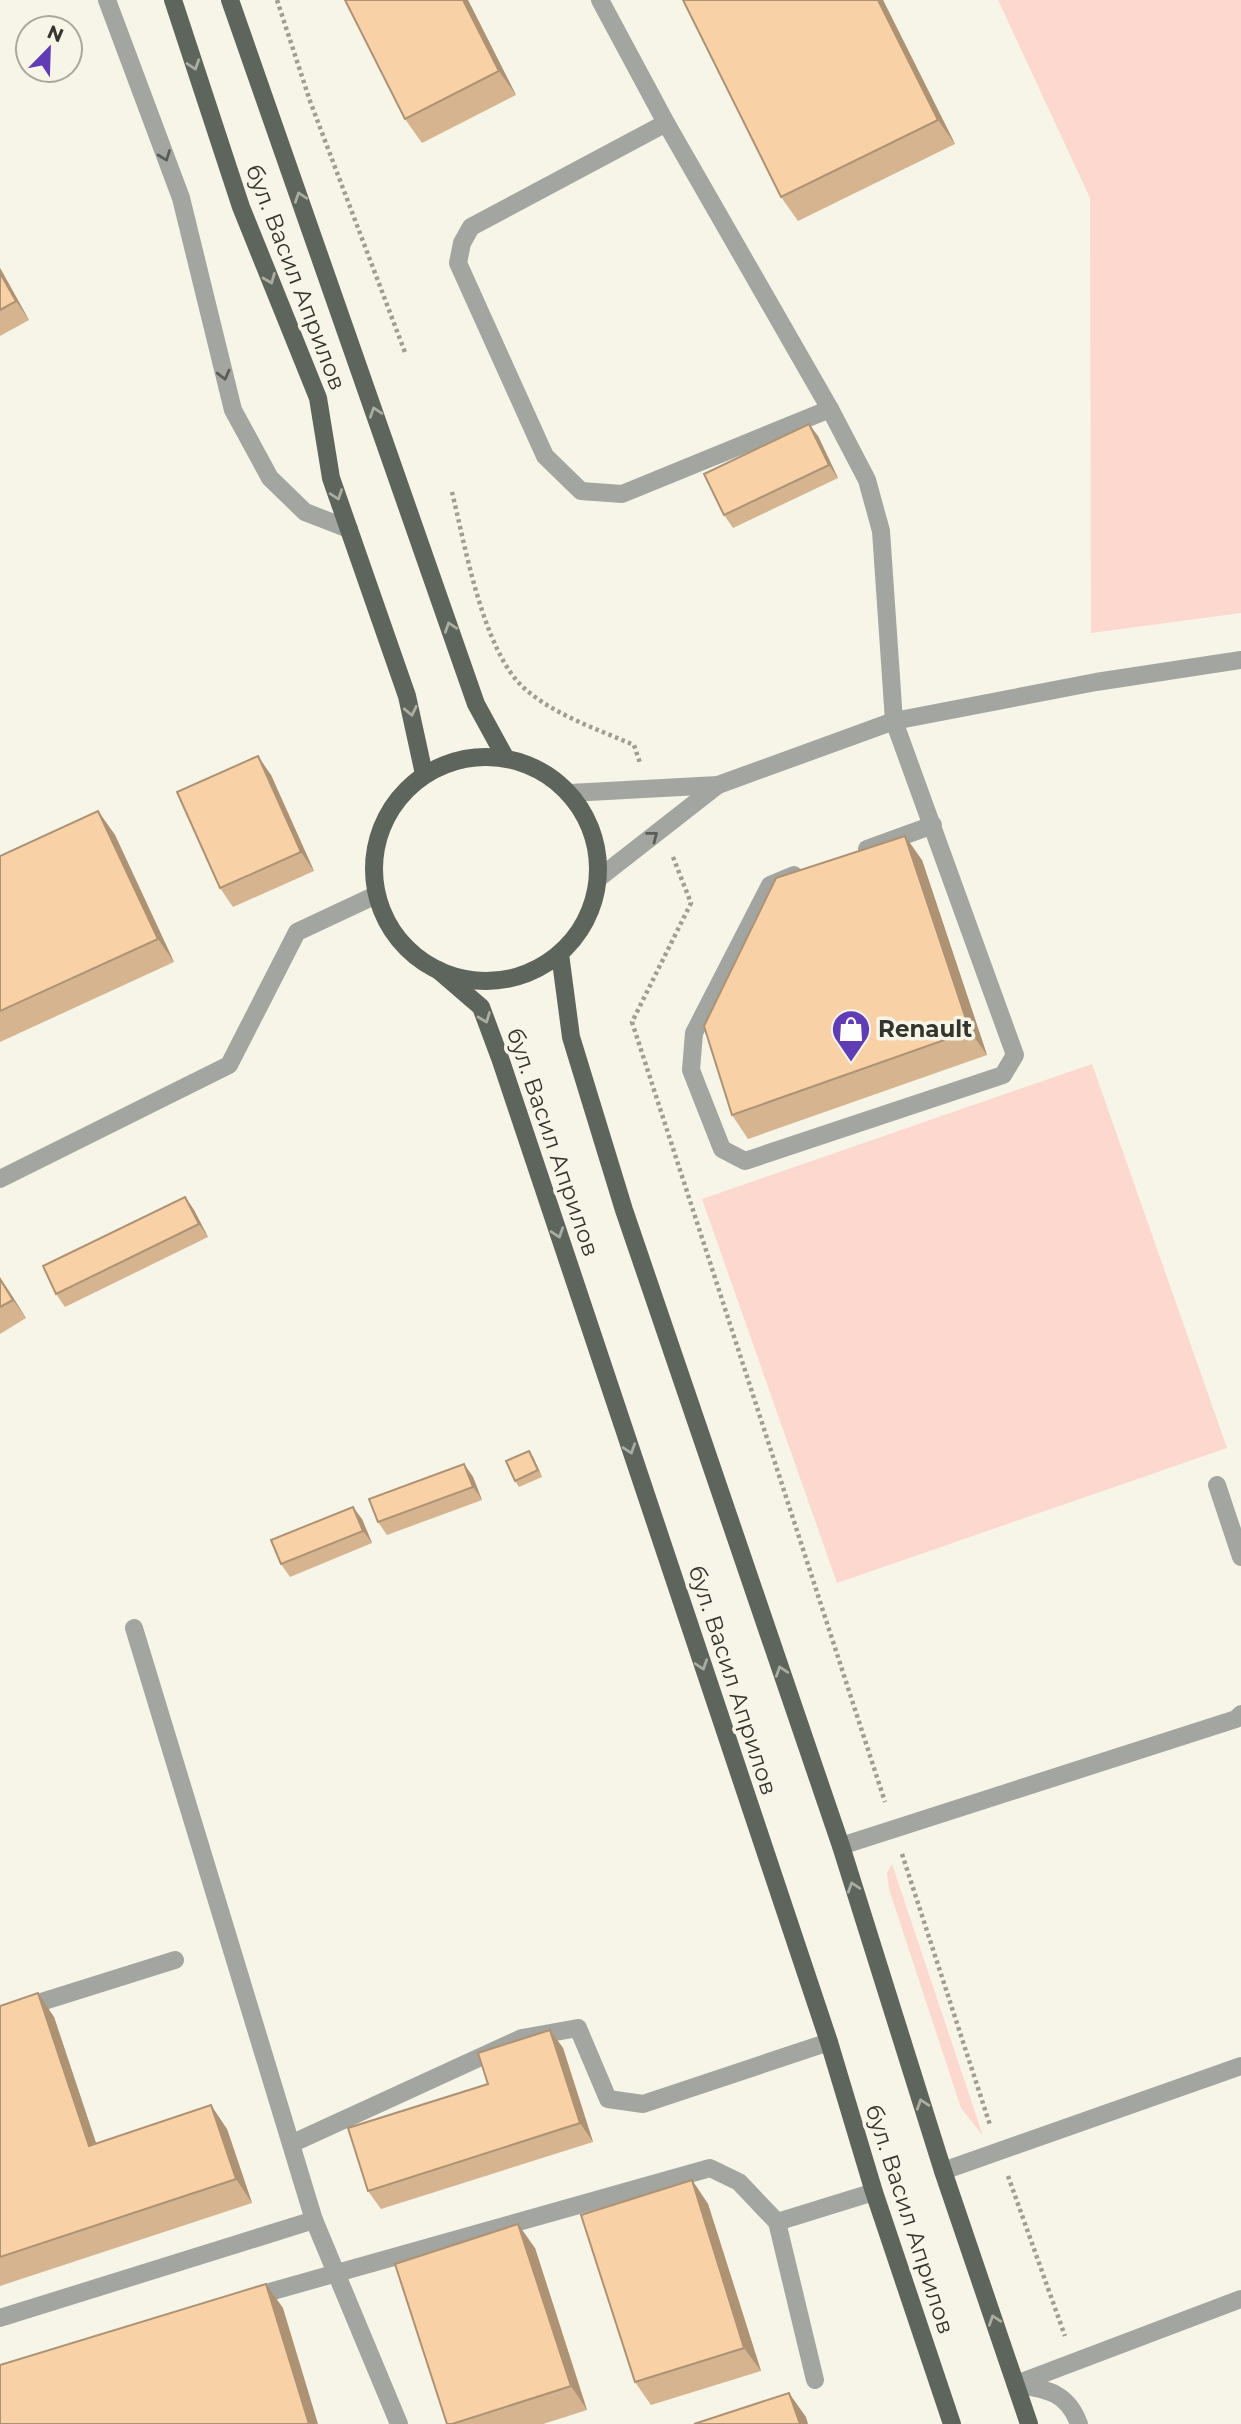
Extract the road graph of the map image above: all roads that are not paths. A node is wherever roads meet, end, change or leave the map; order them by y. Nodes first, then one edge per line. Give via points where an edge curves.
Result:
1 (107, 0) edge
2 (173, 0) edge
3 (230, 0) edge
4 (600, 0) edge
5 (666, 123) junction
6 (830, 409) junction
7 (349, 529) junction
8 (1241, 660) edge
9 (894, 721) junction
10 (505, 757) junction
11 (424, 774) junction
12 (718, 785) junction
13 (570, 793) junction
14 (933, 825) junction
15 (855, 853) edge
16 (816, 867) edge
17 (599, 878) junction
18 (376, 895) junction
19 (560, 954) junction
20 (438, 970) junction
21 (0, 1179) edge
22 (1217, 1485) dead end
23 (1241, 1557) edge
24 (134, 1628) dead end
25 (1241, 1714) edge
26 (841, 1846) junction
27 (175, 1960) dead end
28 (0, 2015) edge
29 (829, 2042) junction
30 (1241, 2066) edge
31 (293, 2143) junction
32 (943, 2171) junction
33 (874, 2192) junction
34 (314, 2220) junction
35 (777, 2222) junction
36 (336, 2272) junction
37 (1241, 2299) edge
38 (233, 2303) edge
39 (0, 2318) edge
40 (815, 2380) dead end
41 (1016, 2384) junction
42 (398, 2424) edge
43 (952, 2424) edge
44 (1030, 2424) edge
45 (1079, 2424) edge

1 -> 7 lane via 181,198 233,410 270,478 305,512
2 -> 7 main road, бул. Васил Априлов via 241,206 318,398 331,478
10 -> 3 main road, бул. Васил Априлов via 476,704
4 - 5 lane
5 - 6 lane
5 - 6 lane via 471,227 462,243 458,263 545,456 581,492 622,494
6 - 9 lane via 867,480 881,531
7 -> 11 main road, бул. Васил Априлов via 407,696
8 - 9 lane via 1096,681
9 - 12 lane
9 - 14 lane
10 - 11 main road via 458,760
10 - 13 main road via 546,774
11 - 18 main road via 398,798 382,823 373,862
12 - 13 lane
17 -> 12 lane
13 - 17 main road via 591,828
14 - 15 lane
14 - 16 lane via 1015,1055 1003,1075 745,1161 722,1149 691,1070 694,1033 770,885
17 - 19 main road via 592,908 579,933
18 - 20 main road via 387,924 407,949
18 - 21 lane via 297,932 229,1065
19 - 20 main road via 530,973 497,981 463,979
26 -> 19 main road, бул. Васил Априлов via 624,1210 571,1037
20 -> 29 main road, бул. Васил Априлов via 481,1007 500,1058
22 - 23 lane
24 - 31 lane
25 - 26 lane
32 -> 26 main road, бул. Васил Априлов
27 - 28 lane
29 - 31 lane via 643,2104 608,2099 578,2028 522,2038
29 - 33 main road, бул. Васил Априлов
30 - 32 lane
31 - 34 lane
41 -> 32 main road, бул. Васил Априлов
33 - 35 lane
33 - 43 main road, бул. Васил Априлов
34 - 36 lane
34 - 39 lane
35 - 36 lane via 739,2182 709,2168
35 - 40 lane
36 - 38 lane
36 - 42 lane
37 - 41 lane
41 - 44 main road, бул. Васил Априлов
41 - 45 lane via 1048,2388 1073,2408

